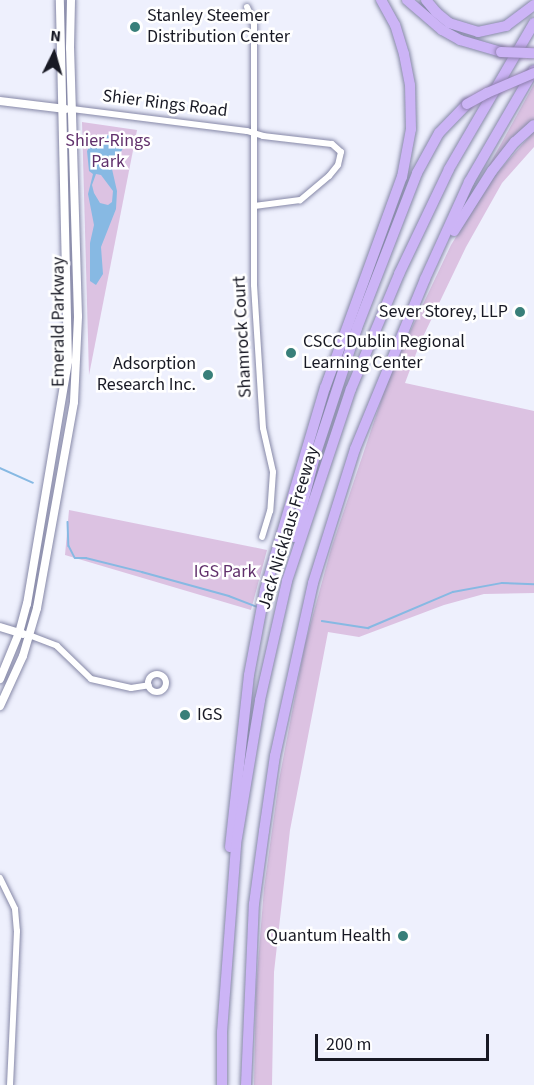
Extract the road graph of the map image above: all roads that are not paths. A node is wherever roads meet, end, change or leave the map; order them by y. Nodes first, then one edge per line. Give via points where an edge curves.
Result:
1 (60, 0) edge
2 (70, 0) edge
3 (381, 0) edge
4 (407, 0) edge
5 (426, 0) edge
6 (534, 5) edge
7 (248, 7) dead end
8 (534, 23) edge
9 (534, 53) edge
10 (534, 72) edge
11 (0, 102) edge
12 (61, 108) junction
13 (72, 109) junction
14 (534, 126) edge
15 (254, 134) junction
16 (254, 206) junction
17 (420, 291) junction
18 (262, 537) dead end
19 (0, 627) edge
20 (276, 629) junction
21 (19, 633) junction
22 (29, 635) junction
23 (0, 679) edge
24 (149, 686) dead end
25 (0, 706) edge
26 (0, 878) edge
27 (222, 1032) junction
28 (10, 1085) edge
29 (222, 1085) edge
30 (246, 1085) edge

1 - 12 main road, Emerald Parkway
2 - 13 main road, Emerald Parkway
3 - 27 highway via 395,25 404,54 410,85 411,129 402,177 304,453 255,633 232,810
4 - 9 highway, bridge via 460,40 501,52
5 - 6 highway via 449,23 478,32 506,26
7 - 15 street, Shamrock Court via 254,24
8 - 20 highway, Jack Nicklaus Freeway via 459,150 399,274 351,389 310,506
10 - 17 highway via 469,183
10 - 20 highway, bridge via 467,104 427,152 357,328 315,456 286,570
11 - 12 main road, Shier Rings Road
12 - 13 main road, Shier Rings Road
12 - 21 main road, Emerald Parkway via 68,361 50,480
13 - 15 street, Shier Rings Road
13 - 22 main road, Emerald Parkway via 78,361 54,521
14 - 17 highway via 492,171
15 - 16 street, Shamrock Court
15 - 16 street, Shier Rings Road via 332,144 341,152 338,165 329,176 300,200
16 - 18 street, Shamrock Court via 262,429 274,488
17 - 30 highway via 342,486 289,683 254,904
19 - 21 main road
20 - 27 highway, Jack Nicklaus Freeway via 236,844
21 - 22 main road
21 - 23 main road, Emerald Parkway
22 - 24 street via 57,646 91,679 131,688
22 - 25 main road, Emerald Parkway
26 - 28 street via 15,909 17,931
27 - 29 highway, Jack Nicklaus Freeway

